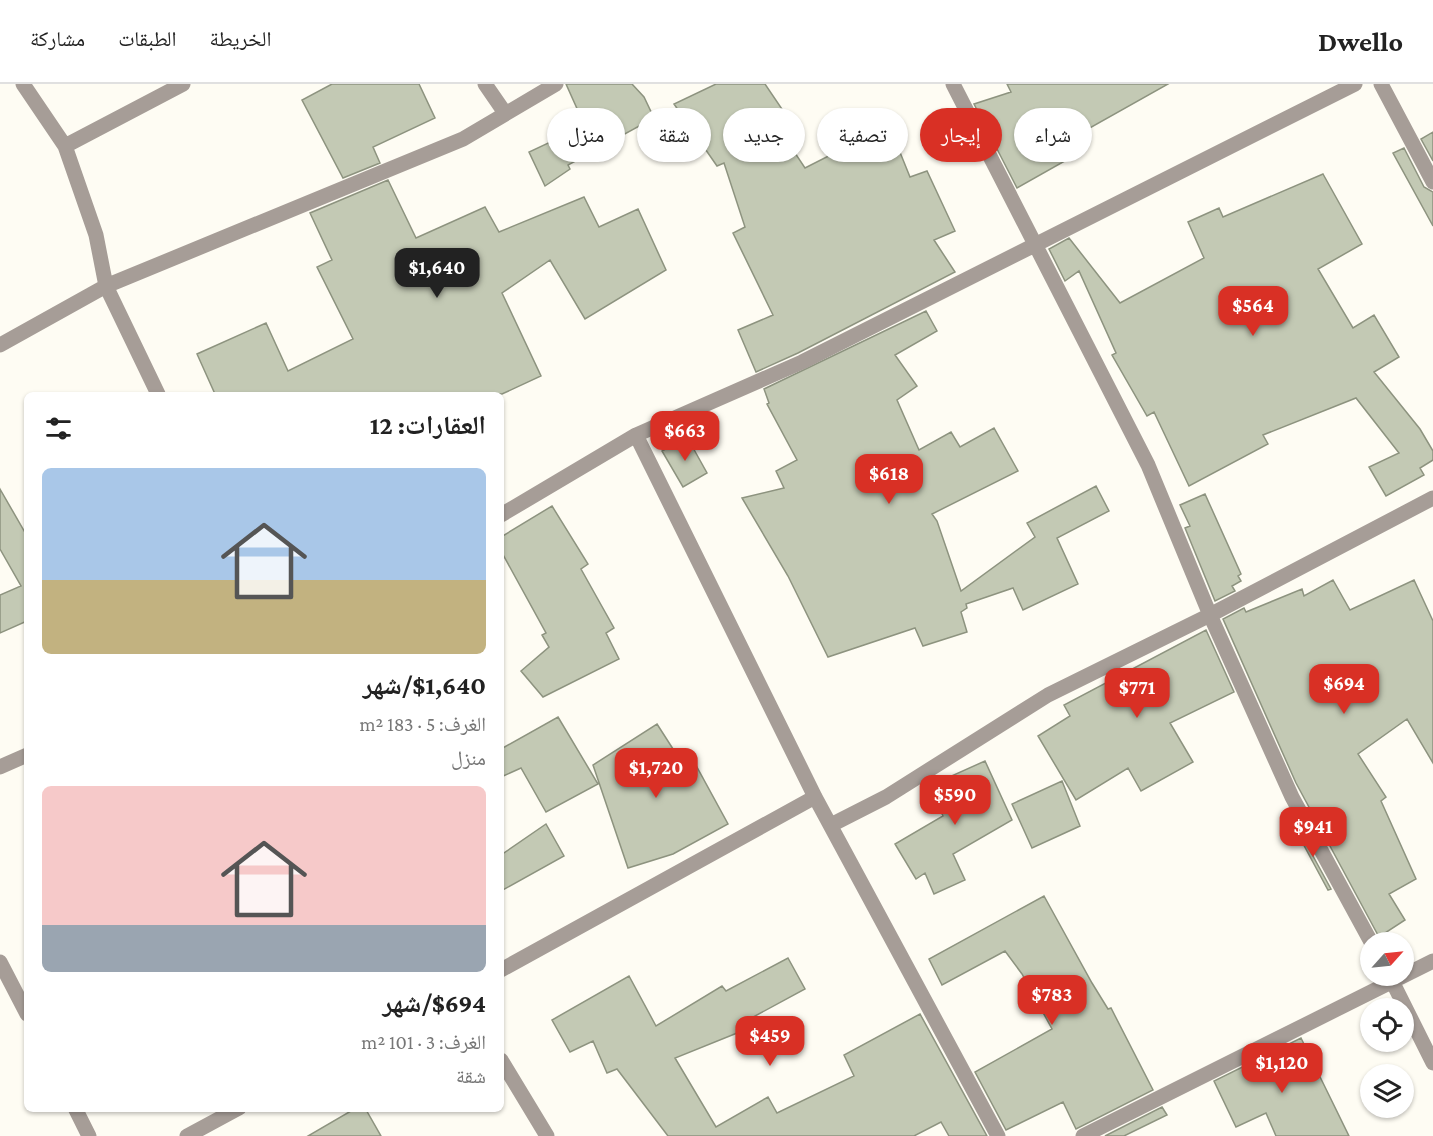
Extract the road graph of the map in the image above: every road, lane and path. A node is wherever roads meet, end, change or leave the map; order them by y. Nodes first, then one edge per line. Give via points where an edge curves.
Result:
1 (23, 84) edge
2 (183, 84) edge
3 (485, 84) edge
4 (556, 84) edge
5 (953, 84) edge
6 (1355, 84) edge
7 (1387, 86) edge
8 (505, 113) junction
9 (65, 146) junction
10 (1433, 182) edge
11 (1035, 244) junction
12 (106, 286) junction
13 (0, 345) edge
14 (157, 392) edge
15 (636, 435) junction
16 (1433, 498) edge
17 (504, 513) edge
18 (1210, 615) junction
19 (24, 755) edge
20 (0, 767) edge
21 (815, 797) junction
22 (831, 825) junction
23 (1366, 932) edge
24 (1433, 961) edge
25 (0, 962) edge
26 (504, 968) edge
27 (1414, 969) edge
28 (1375, 986) edge
29 (1395, 986) edge
30 (24, 1008) edge
31 (1433, 1063) edge
32 (504, 1065) edge
33 (77, 1112) edge
34 (232, 1112) edge
35 (89, 1136) edge
36 (187, 1136) edge
37 (547, 1136) edge
38 (998, 1136) edge
39 (1083, 1136) edge

1 - 9 street
2 - 9 street
3 - 8 street
4 - 8 street
5 - 11 street
6 - 11 street
7 - 10 street
8 - 12 street via 463,139
9 - 12 street via 96,235
11 - 15 street via 802,362
11 - 18 street via 1148,465
12 - 13 street
12 - 14 street
15 - 17 street
15 - 21 street
16 - 18 street
18 - 22 street via 1048,695 886,797
18 - 23 street via 1292,797
19 - 20 street
21 - 22 street
21 - 26 street
22 - 38 street
24 - 27 street
25 - 30 street
28 - 39 street
29 - 31 street
32 - 37 street
33 - 35 street
34 - 36 street

